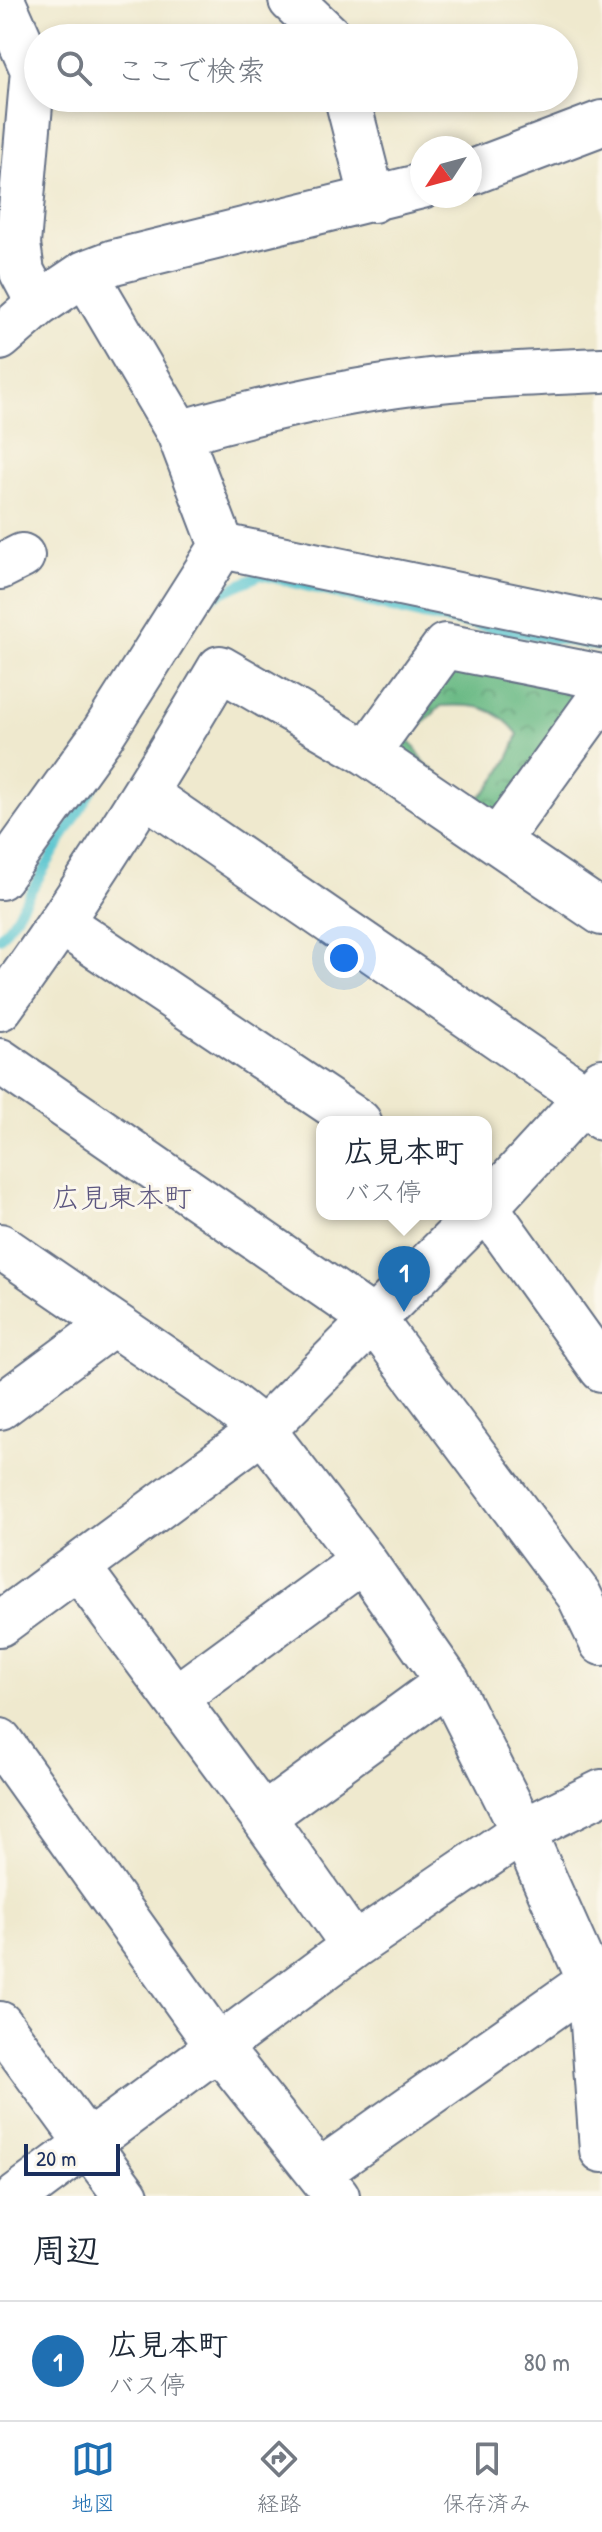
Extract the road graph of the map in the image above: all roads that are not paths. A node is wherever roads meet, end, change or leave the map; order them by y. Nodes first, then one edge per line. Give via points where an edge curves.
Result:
1 (2, 0) edge
2 (291, 0) edge
3 (316, 24) edge
4 (24, 50) edge
5 (29, 112) edge
6 (351, 112) edge
7 (602, 123) edge
8 (482, 168) edge
9 (410, 189) edge
10 (373, 200) junction
11 (85, 273) junction
12 (39, 304) junction
13 (0, 338) edge
14 (602, 370) edge
15 (179, 433) junction
16 (222, 546) junction
17 (602, 625) edge
18 (602, 677) edge
19 (602, 696) edge
20 (367, 753) junction
21 (145, 794) junction
22 (13, 830) edge
23 (498, 840) junction
24 (0, 877) edge
25 (602, 913) edge
26 (62, 923) junction
27 (0, 1008) edge
28 (0, 1061) edge
29 (597, 1099) edge
30 (350, 1116) edge
31 (492, 1201) edge
32 (492, 1215) edge
33 (473, 1220) edge
34 (0, 1246) edge
35 (373, 1319) junction
36 (112, 1324) junction
37 (602, 1369) edge
38 (0, 1407) edge
39 (263, 1430) junction
40 (363, 1560) junction
41 (78, 1567) junction
42 (0, 1624) edge
43 (602, 1643) edge
44 (448, 1682) junction
45 (175, 1698) junction
46 (0, 1741) edge
47 (602, 1792) edge
48 (263, 1817) junction
49 (523, 1831) junction
50 (354, 1946) junction
51 (596, 1978) edge
52 (0, 2024) edge
53 (219, 2048) junction
54 (88, 2144) junction
55 (602, 2150) edge
56 (328, 2184) edge
57 (17, 2196) edge
58 (126, 2196) edge

1 - 4 street
2 - 3 street
5 - 12 street via 18,244 22,272
6 - 10 street
7 - 8 street
9 - 10 street
10 - 11 street
11 - 12 street
11 - 15 street
12 - 13 street
14 - 15 street via 410,383 265,409
15 - 16 street
16 - 17 street
16 - 22 street via 102,735
18 - 20 street via 445,646
19 - 23 street
20 - 21 street via 220,668
20 - 23 street
21 - 26 street
21 - 29 street
22 - 24 street
23 - 25 street
26 - 27 street
26 - 30 street
28 - 35 street
29 - 31 street
32 - 37 street
33 - 35 street
34 - 36 street
35 - 39 street
35 - 43 street via 579,1595
36 - 38 street
36 - 39 street
39 - 40 street
39 - 41 street
40 - 44 street
40 - 45 street
41 - 42 street
41 - 45 street
44 - 48 street
44 - 49 street
45 - 48 street
46 - 53 street
47 - 49 street
48 - 50 street
49 - 50 street
49 - 51 street
50 - 53 street
51 - 55 street
51 - 56 street
52 - 54 street
53 - 54 street
53 - 56 street
54 - 57 street
54 - 58 street

